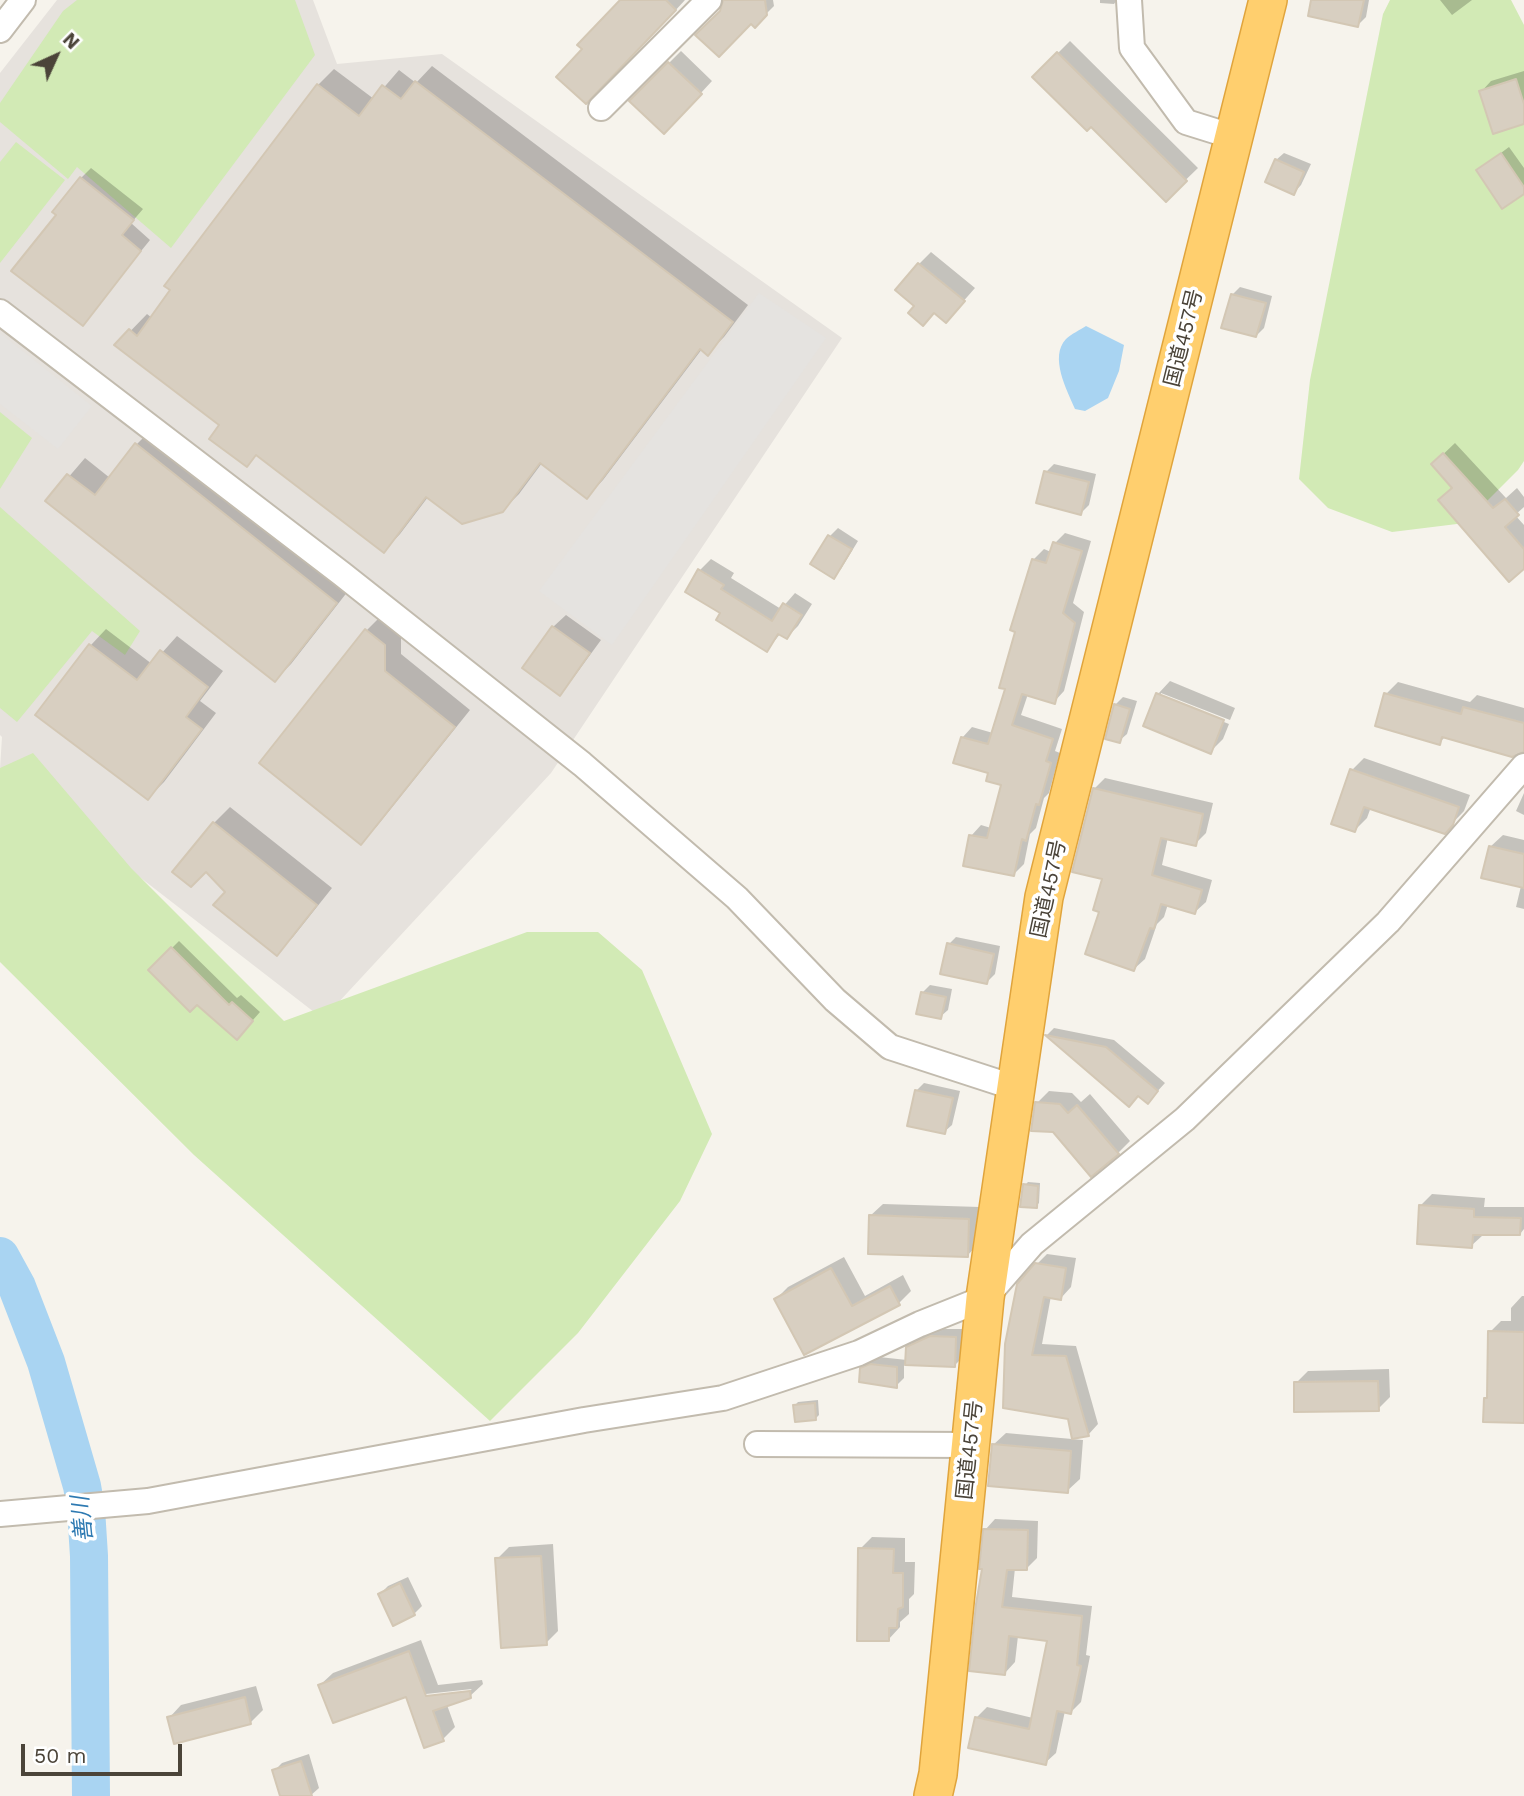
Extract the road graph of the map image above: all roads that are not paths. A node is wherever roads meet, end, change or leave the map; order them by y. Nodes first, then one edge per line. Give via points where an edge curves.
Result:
1 (23, 0) edge
2 (709, 0) edge
3 (1129, 0) edge
4 (1269, 1) edge
5 (1, 30) edge
6 (601, 108) dead end
7 (1234, 137) junction
8 (0, 312) edge
9 (1524, 766) edge
10 (1016, 1088) junction
11 (985, 1298) junction
12 (757, 1444) dead end
13 (971, 1446) junction
14 (0, 1514) edge
15 (933, 1796) edge

1 - 5 street
2 - 6 street
3 - 7 street via 1132,48 1186,122
4 - 7 highway, 国道457号
7 - 10 highway, 国道457号 via 1044,897
8 - 10 street via 582,764 737,898 835,1000 890,1047
9 - 11 street via 1388,922 1185,1119 1032,1244
10 - 11 highway, 国道457号
11 - 13 highway, 国道457号
11 - 14 street via 859,1353 723,1398 148,1501
12 - 13 street
13 - 15 highway, 国道457号

